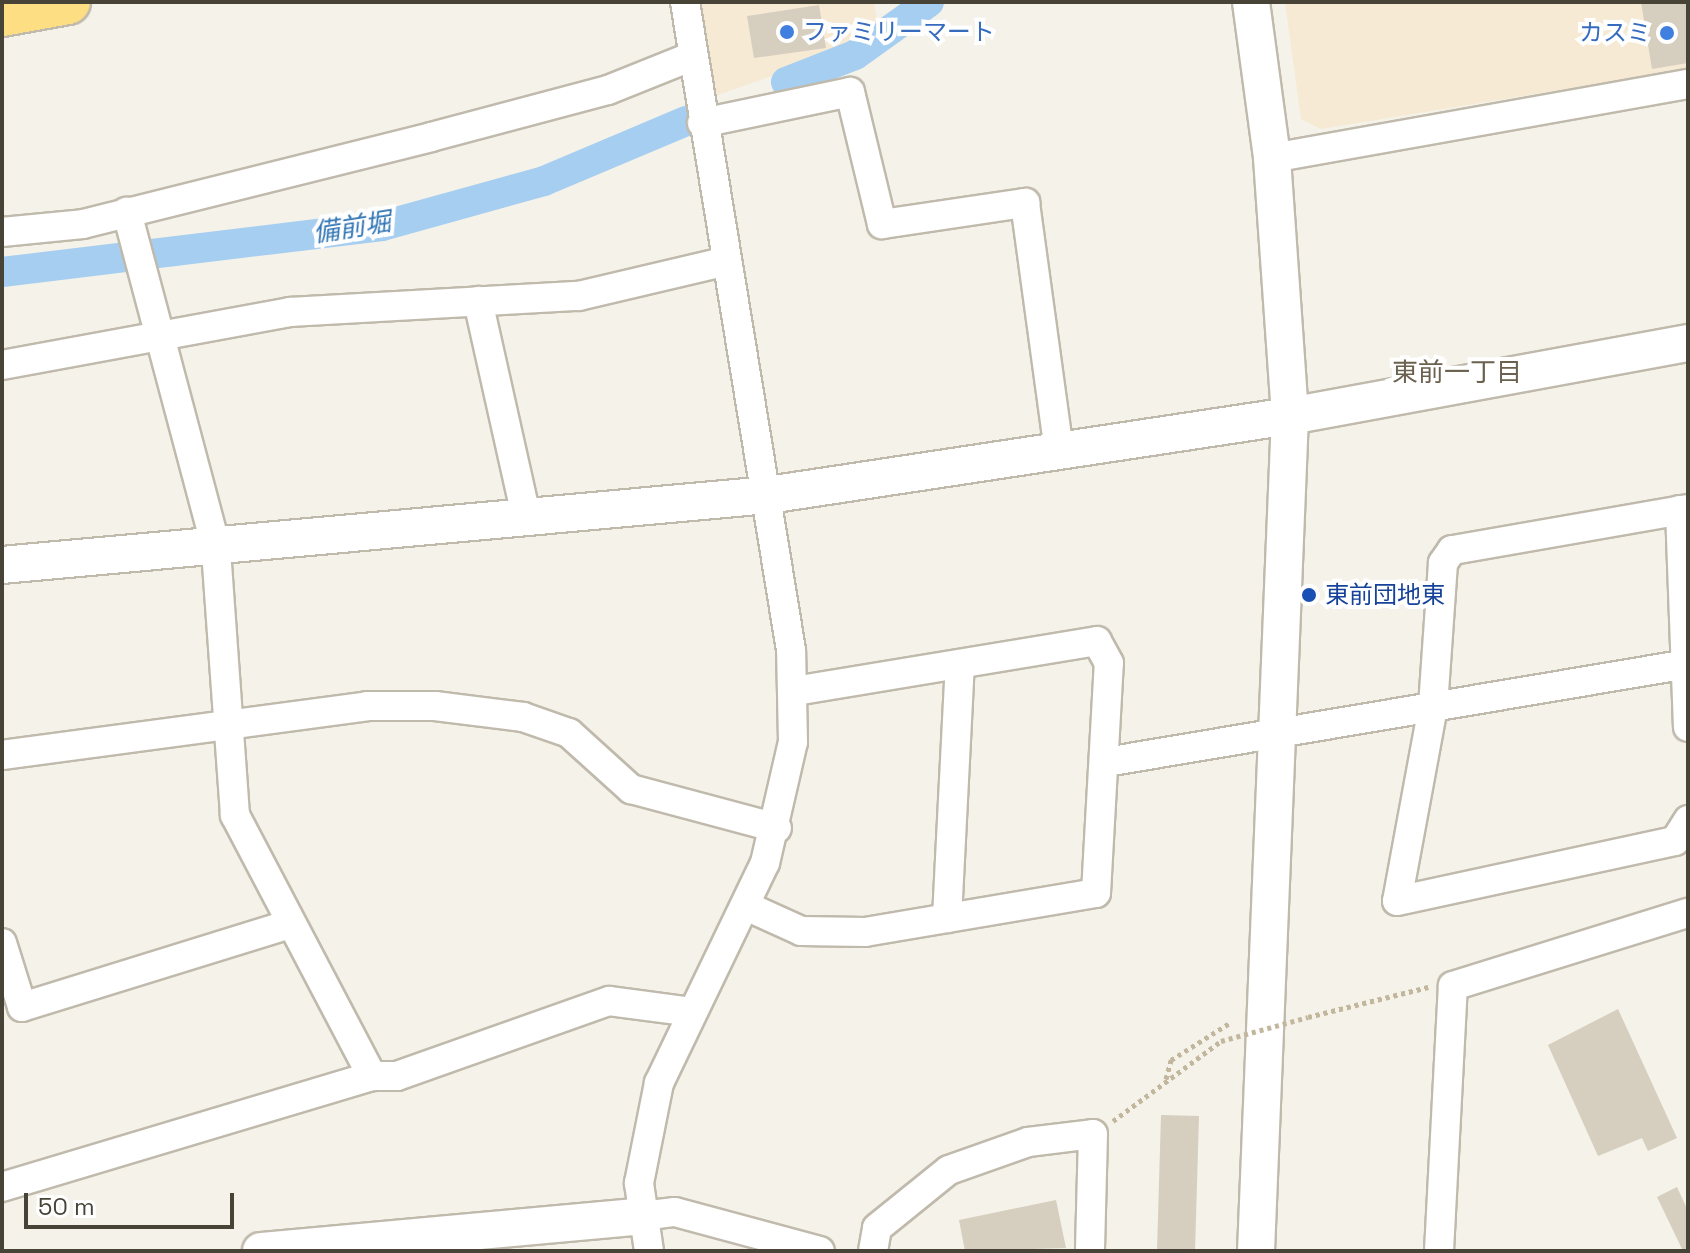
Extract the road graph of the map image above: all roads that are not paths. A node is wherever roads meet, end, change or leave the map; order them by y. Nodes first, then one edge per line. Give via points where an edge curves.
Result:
1 (68, 2) edge
2 (685, 2) edge
3 (1251, 2) edge
4 (2, 14) edge
5 (693, 56) junction
6 (1688, 86) edge
7 (702, 123) junction
8 (1272, 158) junction
9 (127, 212) junction
10 (2, 232) edge
11 (727, 261) junction
12 (478, 301) junction
13 (157, 338) junction
14 (1688, 343) edge
15 (2, 365) edge
16 (1290, 416) junction
17 (1059, 452) junction
18 (768, 495) junction
19 (1684, 510) edge
20 (527, 520) junction
21 (216, 547) junction
22 (2, 565) edge
23 (960, 664) junction
24 (1687, 664) edge
25 (794, 691) junction
26 (1433, 707) junction
27 (226, 722) junction
28 (1688, 727) edge
29 (1277, 736) junction
30 (2, 755) edge
31 (1106, 762) junction
32 (1688, 820) edge
33 (777, 828) junction
34 (746, 906) junction
35 (1688, 913) edge
36 (947, 918) junction
37 (290, 924) junction
38 (2, 943) edge
39 (691, 1012) junction
40 (372, 1076) junction
41 (2, 1187) edge
42 (642, 1216) junction
43 (300, 1249) edge
44 (261, 1251) edge
45 (649, 1251) edge
46 (820, 1251) edge
47 (873, 1251) edge
48 (1090, 1251) edge
49 (1256, 1251) edge
50 (1439, 1251) edge

1 - 4 highway
2 - 5 street
3 - 8 street
5 - 7 street
5 - 9 street via 608,90
6 - 8 street
7 - 11 street
7 - 17 street via 850,92 882,224 1025,203
8 - 16 street
9 - 10 street via 83,224
9 - 13 street
11 - 12 street via 579,296
11 - 18 street
12 - 13 street via 290,312
12 - 20 street
13 - 15 street
13 - 21 street
14 - 16 street
16 - 17 street
16 - 29 street
17 - 18 street
18 - 20 street
18 - 25 street
19 - 24 street
19 - 26 street via 1452,550 1443,563
20 - 21 street
21 - 22 street
21 - 27 street
23 - 25 street
23 - 31 street via 1097,641 1109,663
23 - 36 street
24 - 26 street
24 - 28 street
25 - 33 street via 793,742
26 - 29 street
26 - 32 street via 1397,901 1675,841
27 - 30 street
27 - 33 street via 367,706 435,706 523,717 569,733 631,789
27 - 37 street via 235,815
29 - 31 street
29 - 49 street
31 - 36 street via 1096,893
33 - 34 street
34 - 36 street via 801,931 865,932
34 - 39 street
35 - 50 street via 1453,986
37 - 38 street via 22,1007
37 - 40 street via 359,1043
39 - 40 street via 609,1001 397,1076
39 - 42 street via 659,1083 639,1183
40 - 41 street
42 - 43 street
42 - 45 street
42 - 46 street via 675,1212
43 - 44 street
47 - 48 street via 877,1228 949,1170 1028,1142 1093,1134

